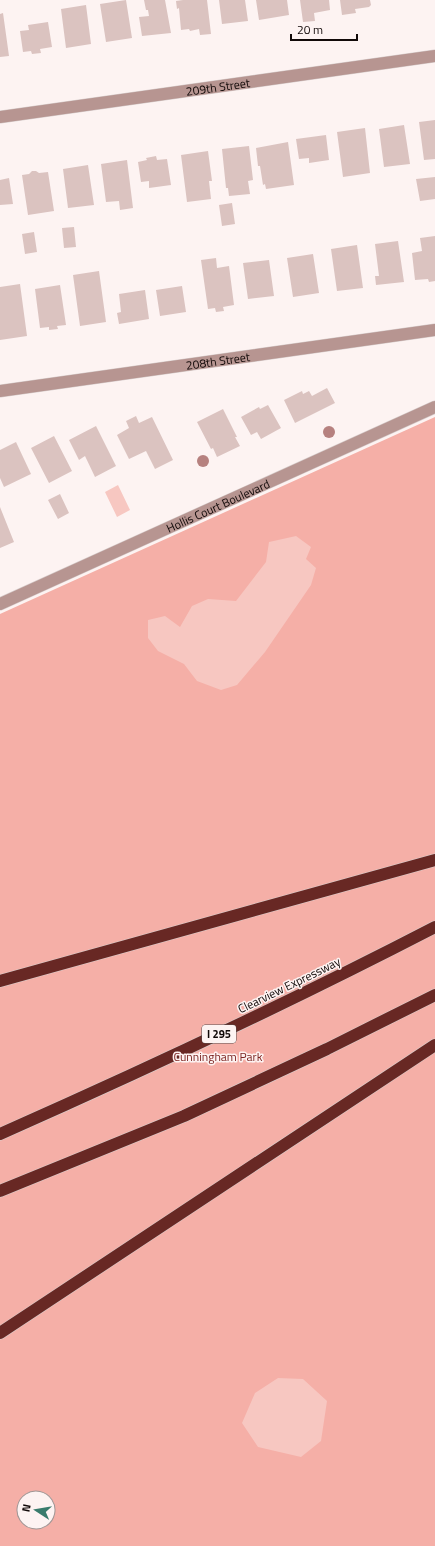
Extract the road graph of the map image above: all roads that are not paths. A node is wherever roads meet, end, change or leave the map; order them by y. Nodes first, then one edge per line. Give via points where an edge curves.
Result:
1 (435, 56) edge
2 (0, 117) edge
3 (435, 330) edge
4 (0, 391) edge
5 (435, 406) edge
6 (0, 604) edge
7 (435, 860) edge
8 (435, 927) edge
9 (0, 980) edge
10 (435, 995) edge
11 (435, 1045) edge
12 (0, 1134) edge
13 (0, 1191) edge
14 (0, 1334) edge

1 - 2 street, 209th Street
3 - 4 street, 208th Street
5 - 6 street, Hollis Court Boulevard
7 - 9 highway
8 - 12 highway, Clearview Expressway / I 295 via 231,1029
10 - 13 highway via 199,1110
11 - 14 highway

